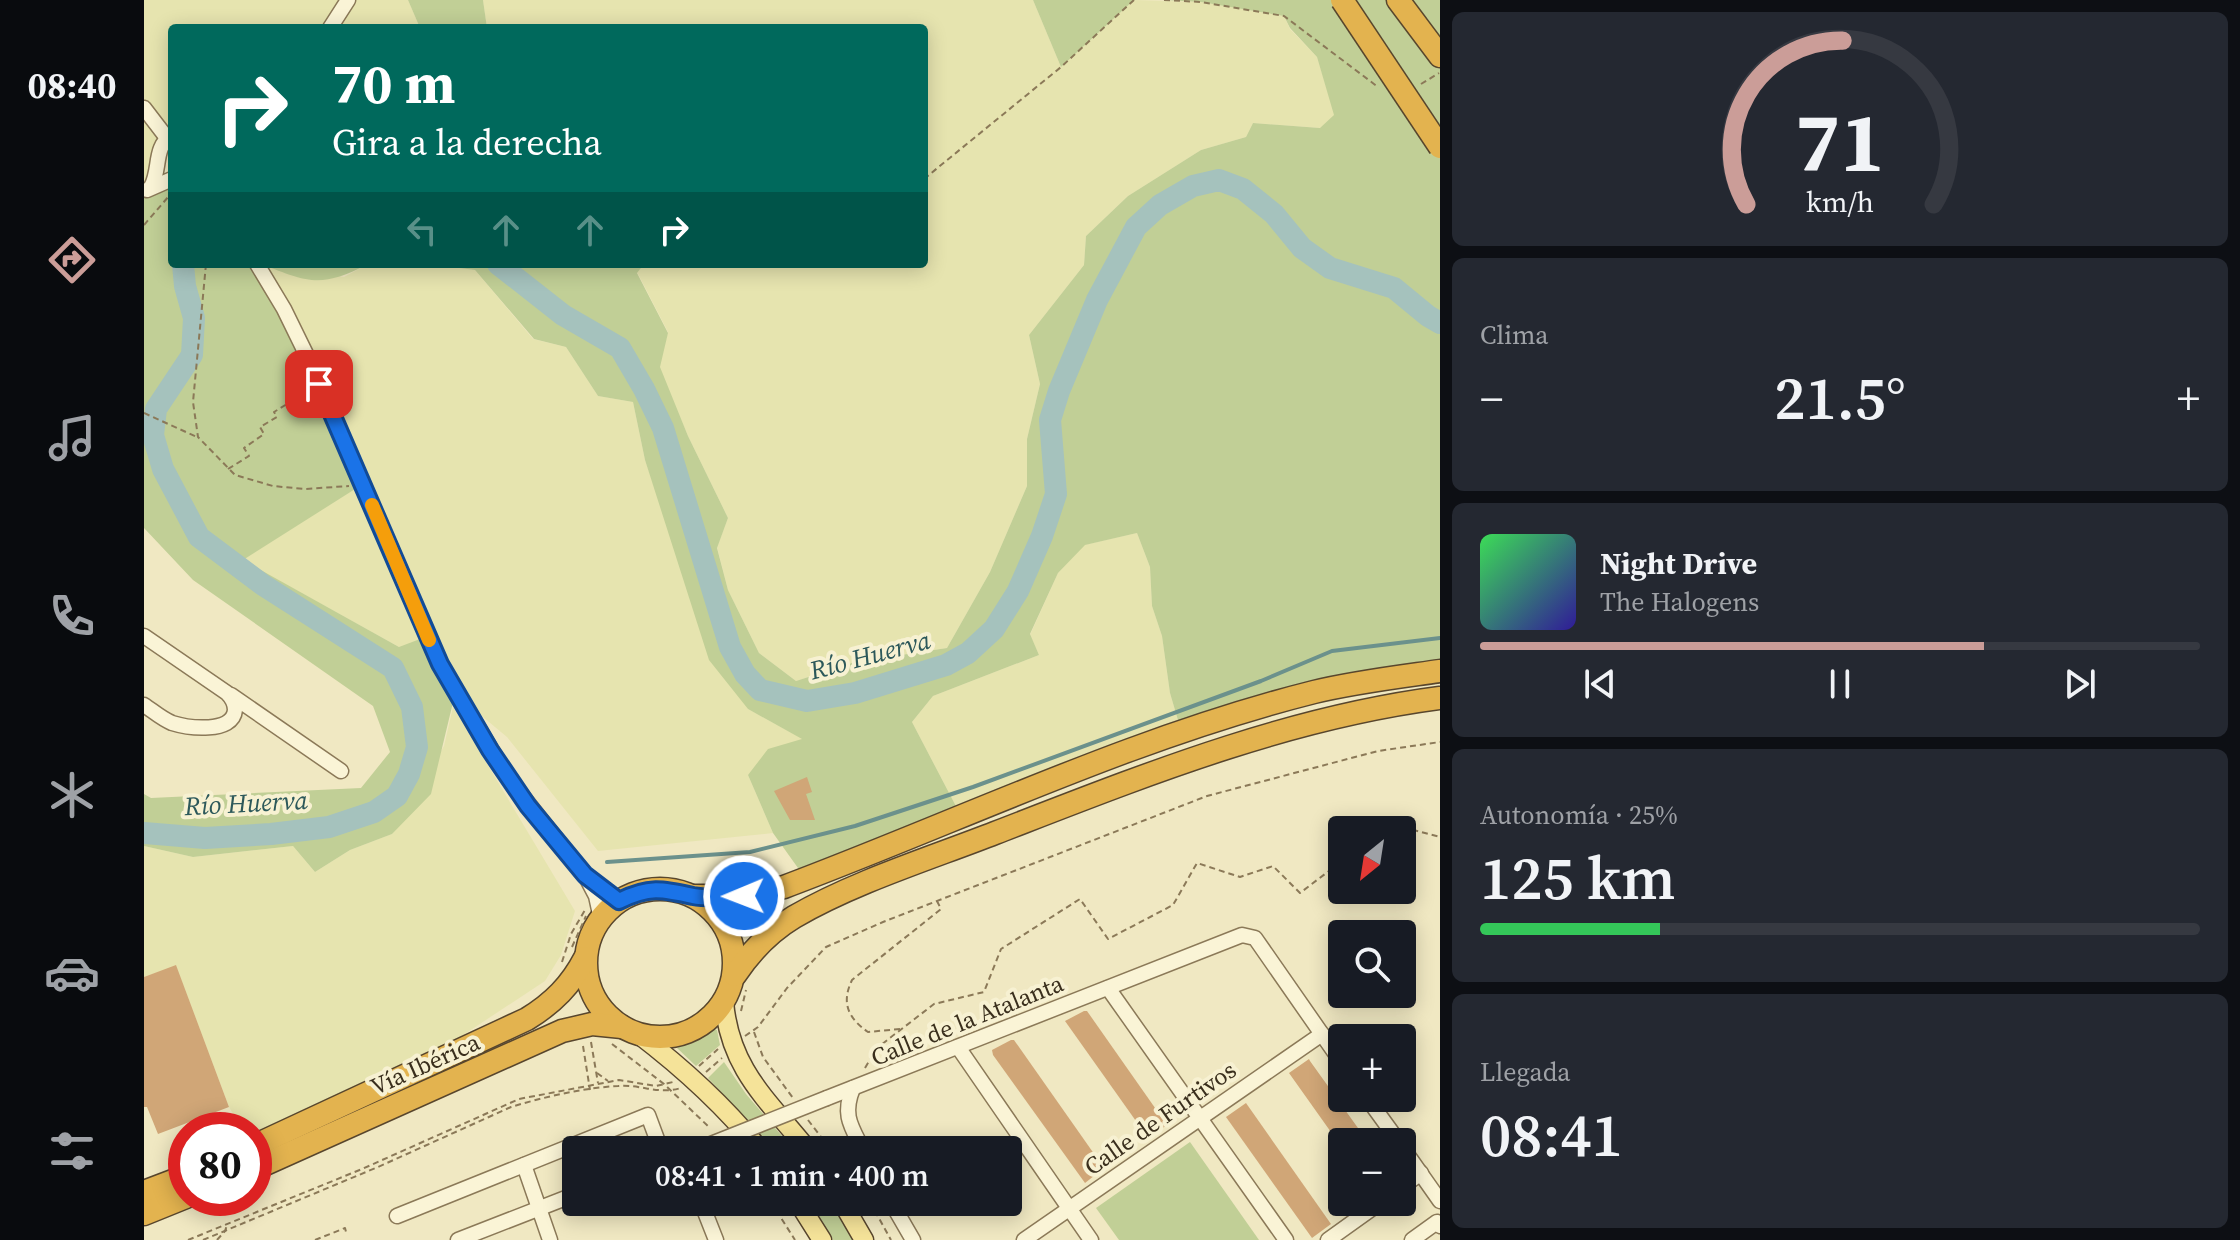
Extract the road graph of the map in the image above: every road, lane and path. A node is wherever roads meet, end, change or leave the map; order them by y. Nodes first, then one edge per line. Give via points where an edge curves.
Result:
1 (348, 0) edge
2 (1134, 0) edge
3 (1164, 0) edge
4 (1342, 0) edge
5 (1398, 0) edge
6 (333, 24) edge
7 (1440, 56) edge
8 (1440, 72) edge
9 (1416, 87) dead end
10 (1382, 90) dead end
11 (144, 108) edge
12 (168, 136) edge
13 (168, 138) edge
14 (1440, 147) edge
15 (158, 160) junction
16 (168, 174) edge
17 (928, 176) edge
18 (168, 180) edge
19 (147, 190) edge
20 (168, 197) edge
21 (144, 225) edge
22 (206, 268) edge
23 (259, 268) edge
24 (319, 384) junction
25 (144, 413) edge
26 (198, 437) junction
27 (228, 469) junction
28 (363, 484) junction
29 (144, 636) edge
30 (1440, 671) edge
31 (227, 693) junction
32 (1440, 698) edge
33 (144, 705) edge
34 (1440, 742) edge
35 (341, 771) dead end
36 (1416, 830) edge
37 (1440, 837) edge
38 (1328, 872) edge
39 (585, 875) junction
40 (694, 896) junction
41 (619, 901) junction
42 (937, 901) junction
43 (601, 919) junction
44 (585, 958) junction
45 (741, 979) junction
46 (1108, 988) junction
47 (733, 1007) junction
48 (742, 1029) dead end
49 (902, 1029) junction
50 (754, 1031) junction
51 (1322, 1034) junction
52 (627, 1036) junction
53 (1328, 1043) edge
54 (740, 1045) junction
55 (958, 1047) junction
56 (877, 1048) dead end
57 (596, 1072) dead end
58 (686, 1080) junction
59 (610, 1082) junction
60 (589, 1084) junction
61 (664, 1084) junction
62 (853, 1088) junction
63 (590, 1090) junction
64 (672, 1091) junction
65 (796, 1103) dead end
66 (804, 1114) dead end
67 (1199, 1117) junction
68 (716, 1134) dead end
69 (596, 1136) edge
70 (656, 1136) edge
71 (731, 1136) edge
72 (748, 1136) edge
73 (797, 1136) edge
74 (820, 1136) edge
75 (857, 1136) edge
76 (272, 1138) edge
77 (562, 1150) edge
78 (272, 1161) edge
79 (524, 1165) junction
80 (1416, 1166) edge
81 (1421, 1173) junction
82 (1416, 1177) edge
83 (168, 1183) edge
84 (144, 1192) edge
85 (562, 1199) edge
86 (1440, 1201) edge
87 (168, 1204) edge
88 (540, 1208) junction
89 (1069, 1208) junction
90 (144, 1214) edge
91 (397, 1216) dead end
92 (707, 1216) edge
93 (780, 1216) edge
94 (807, 1216) edge
95 (850, 1216) edge
96 (878, 1216) edge
97 (899, 1216) edge
98 (1361, 1216) edge
99 (227, 1225) junction
100 (1440, 1226) edge
101 (225, 1231) junction
102 (346, 1232) dead end
103 (188, 1240) edge
104 (203, 1240) edge
105 (217, 1240) edge
106 (315, 1240) edge
107 (458, 1240) edge
108 (550, 1240) edge
109 (716, 1240) edge
110 (795, 1240) edge
111 (822, 1240) edge
112 (864, 1240) edge
113 (891, 1240) edge
114 (913, 1240) edge
115 (1024, 1240) edge
116 (1091, 1240) edge
117 (1286, 1240) edge
118 (1328, 1240) edge
119 (1412, 1240) edge

1 - 6 street
2 - 17 path
3 - 10 path via 1284,16
4 - 14 highway, bridge
5 - 7 highway
8 - 9 path
11 - 12 street
13 - 15 street
15 - 16 street
15 - 19 street
18 - 19 street
20 - 21 path
22 - 26 path via 193,402
23 - 24 street
24 - 27 path via 274,412 277,417 260,427 264,434 244,448 249,456
24 - 28 street
25 - 26 path
26 - 27 path
27 - 28 path via 273,486
28 - 39 street via 455,694 509,779
29 - 31 street
30 - 40 highway via 1316,692 1160,740 784,887 744,896
31 - 33 street via 234,714 222,726 167,721
31 - 35 street
32 - 45 highway via 1310,723 1192,758 901,869 793,918 762,940
34 - 42 path via 1378,751 1207,796
36 - 37 path
38 - 49 path via 1300,893 1273,866 1240,877 1197,863 1173,905 1108,939 1080,899 1001,949 984,992 934,1004
39 - 41 street
39 - 43 street
40 - 41 highway via 651,889
40 - 45 highway via 725,926
41 - 43 highway
42 - 49 path via 941,909 852,980 848,989 847,1010 858,1026 868,1032
42 - 50 path via 826,947
43 - 44 highway, Vía Ibérica
44 - 52 highway via 592,994
44 - 76 highway, Vía Ibérica via 568,986 527,1019
45 - 47 highway
45 - 47 path
46 - 51 street, Calle de la Atalanta via 1242,935 1255,938
46 - 55 street, Calle de la Atalanta
46 - 67 street
47 - 52 highway, Vía Ibérica via 680,1034
47 - 54 main road via 729,1033
48 - 54 path
49 - 56 path
50 - 54 path
50 - 65 path via 763,1057
51 - 53 street
51 - 67 street, Calle de Furtivos
52 - 58 main road
52 - 61 path
52 - 78 highway, Vía Ibérica via 592,1024 562,1031
54 - 58 path via 713,1068
54 - 73 main road via 748,1076
55 - 62 street, Calle de la Atalanta
55 - 89 street
57 - 59 path
58 - 61 path
58 - 64 path via 685,1086
58 - 72 main road
59 - 60 path
59 - 61 path
60 - 63 path
60 - 99 path via 503,1104
61 - 64 path
62 - 71 street, Calle de la Atalanta, bridge
62 - 75 street via 847,1113
63 - 64 path via 620,1085
63 - 101 path via 511,1107
64 - 68 path
66 - 74 path
67 - 89 street, Calle de Furtivos
67 - 117 street
69 - 70 street via 648,1115
77 - 79 street
79 - 88 street
79 - 91 street
80 - 81 street
81 - 82 street
81 - 86 street
83 - 84 highway
85 - 88 street
87 - 90 highway
88 - 107 street
88 - 108 street
89 - 115 street, Calle de Furtivos
89 - 116 street
92 - 109 street
93 - 110 path
94 - 111 main road
95 - 112 main road
96 - 113 path
97 - 114 street
98 - 118 street
99 - 101 path
99 - 103 path
100 - 119 street via 1437,1222
101 - 104 path
101 - 105 path
102 - 106 path via 345,1228

